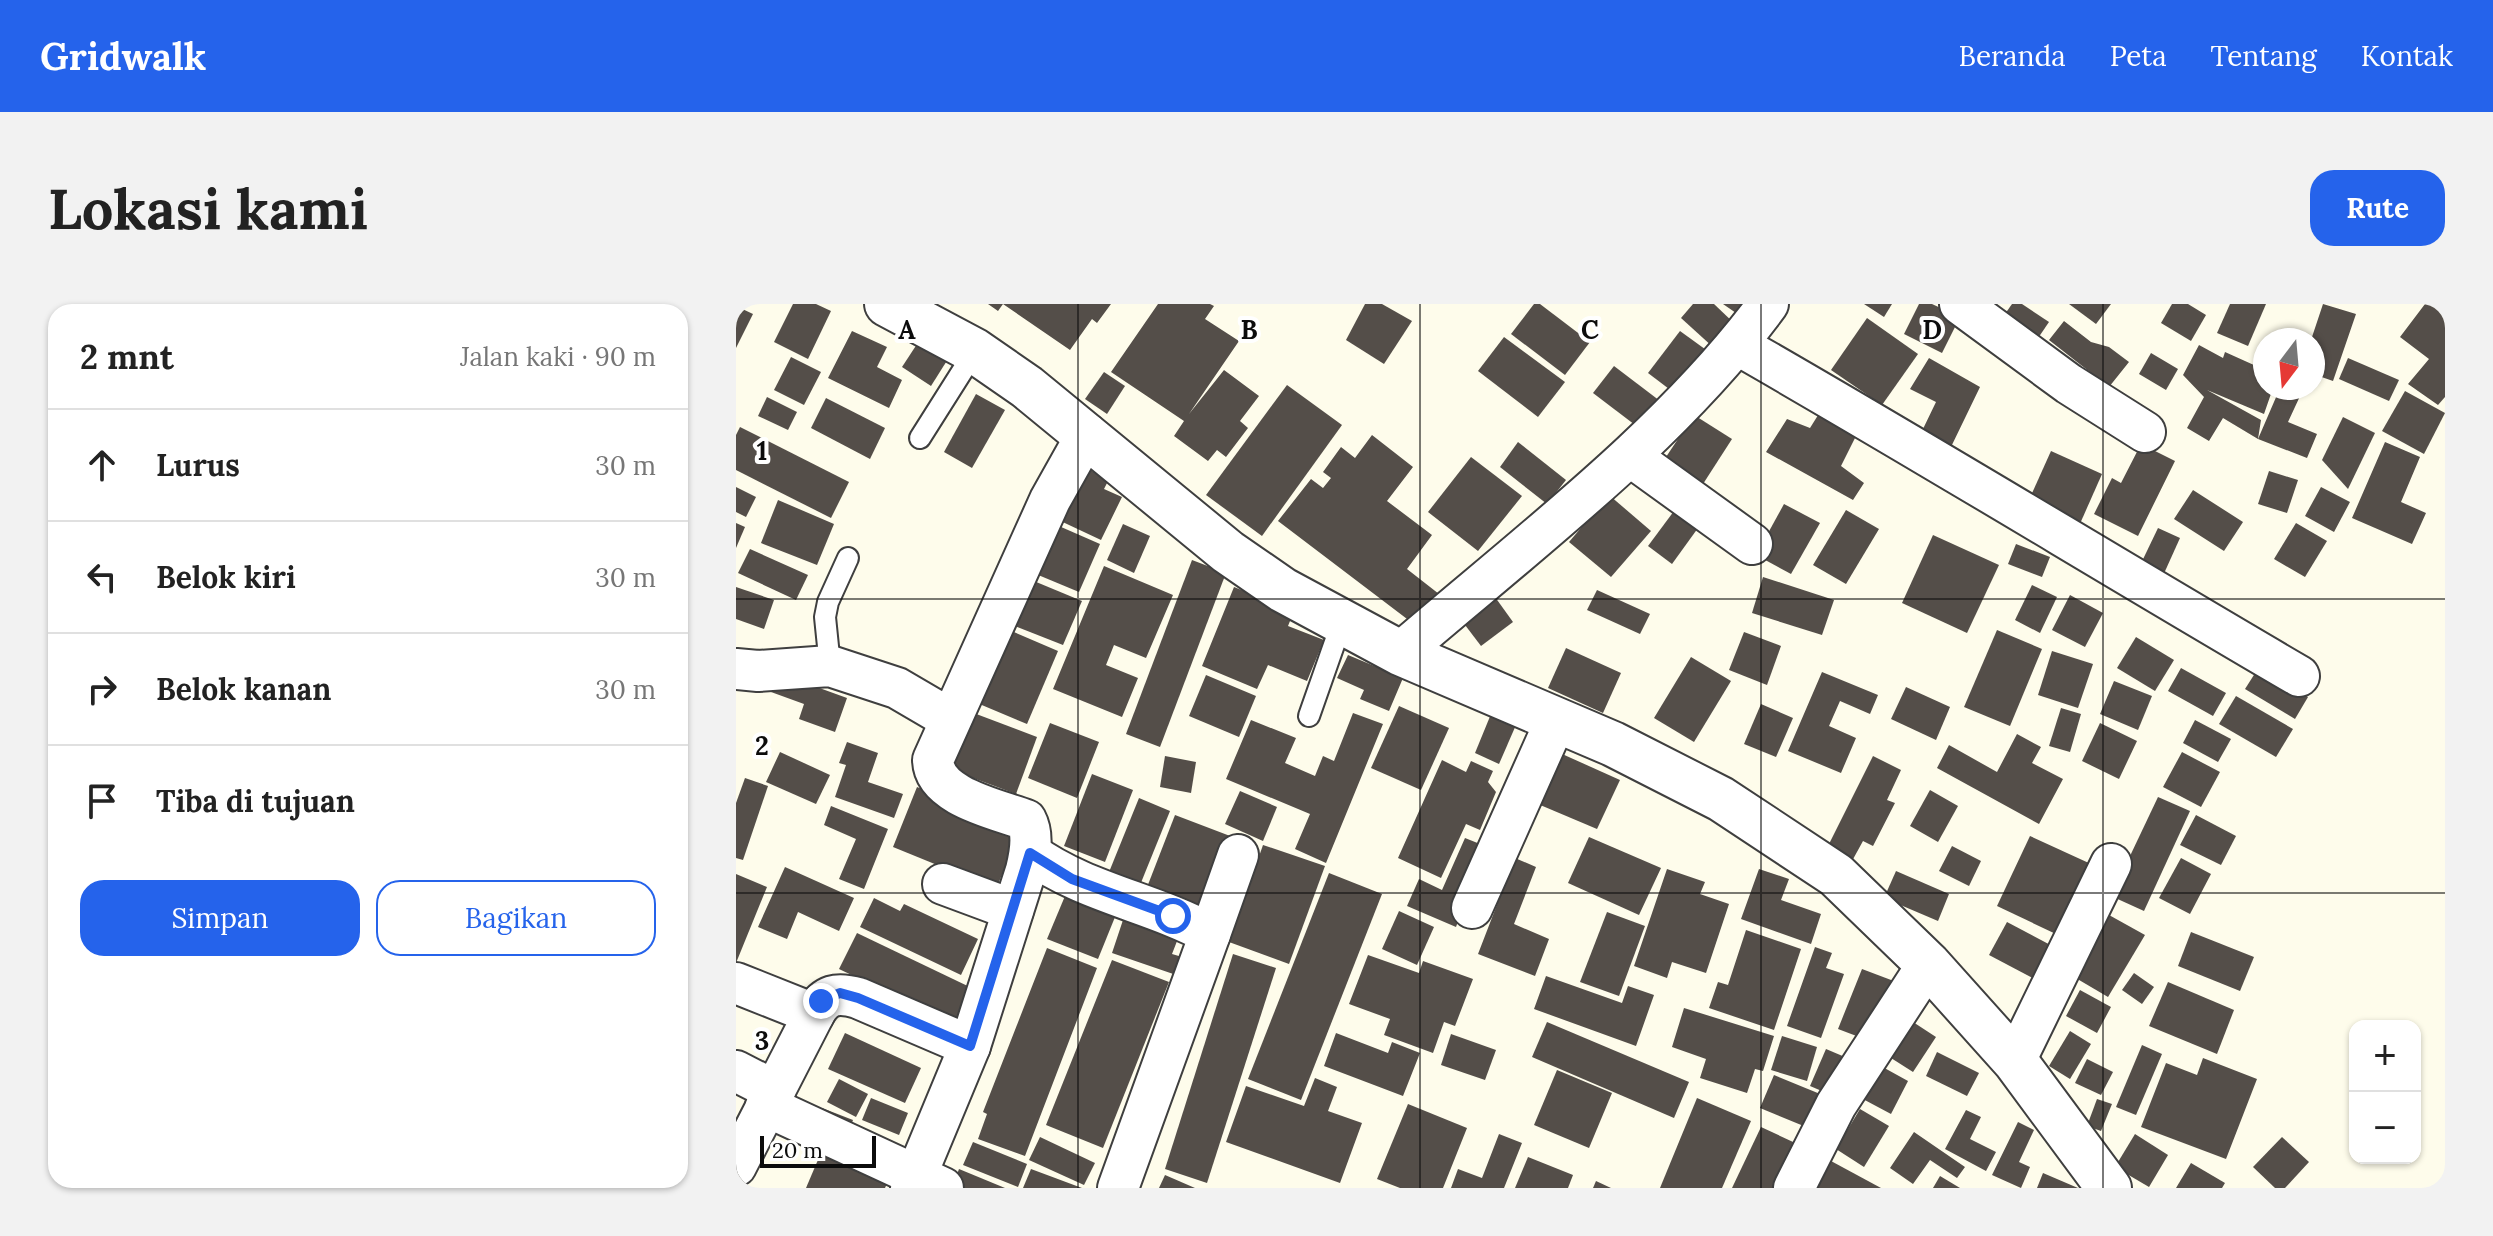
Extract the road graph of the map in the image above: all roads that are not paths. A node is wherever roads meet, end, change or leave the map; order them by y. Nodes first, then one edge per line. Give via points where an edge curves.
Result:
1 (887, 304) edge
2 (1768, 304) edge
3 (1960, 304) edge
4 (1738, 345) junction
5 (975, 351) junction
6 (2145, 432) dead end
7 (1087, 434) junction
8 (920, 438) dead end
9 (1630, 456) junction
10 (1752, 544) dead end
11 (848, 558) dead end
12 (1342, 622) junction
13 (1400, 653) junction
14 (830, 666) junction
15 (736, 669) edge
16 (2299, 676) dead end
17 (1309, 716) dead end
18 (950, 719) junction
19 (1556, 720) junction
20 (1030, 853) junction
21 (1238, 855) dead end
22 (2111, 864) dead end
23 (943, 884) dead end
24 (1472, 908) dead end
25 (1013, 910) junction
26 (1210, 934) junction
27 (1928, 964) junction
28 (736, 983) edge
29 (814, 1014) junction
30 (970, 1046) junction
31 (2015, 1061) junction
32 (736, 1071) edge
33 (770, 1098) junction
34 (736, 1166) edge
35 (924, 1183) edge
36 (1118, 1188) edge
37 (1794, 1188) edge
38 (2109, 1188) edge

1 - 5 street
2 - 4 street
3 - 6 street
4 - 9 street
4 - 16 street
5 - 7 street
5 - 8 lane
7 - 12 street via 1228,552
7 - 18 street via 1050,500
9 - 10 street
9 - 13 street
11 - 14 lane via 825,617
12 - 13 street
12 - 17 lane
13 - 19 street
14 - 15 street
14 - 18 street via 897,688
18 - 20 street via 933,760 938,780 954,793 1026,820
19 - 24 street
19 - 27 street via 1721,799 1836,875
20 - 25 street
20 - 26 street via 1072,879
21 - 26 street
22 - 31 street
23 - 25 street
25 - 30 street
26 - 36 street
27 - 31 street
27 - 37 street via 1836,1105
28 - 29 street
29 - 30 street via 821,1001 840,993
29 - 33 street
30 - 35 street
31 - 38 street
32 - 33 street
33 - 34 street
33 - 35 street

